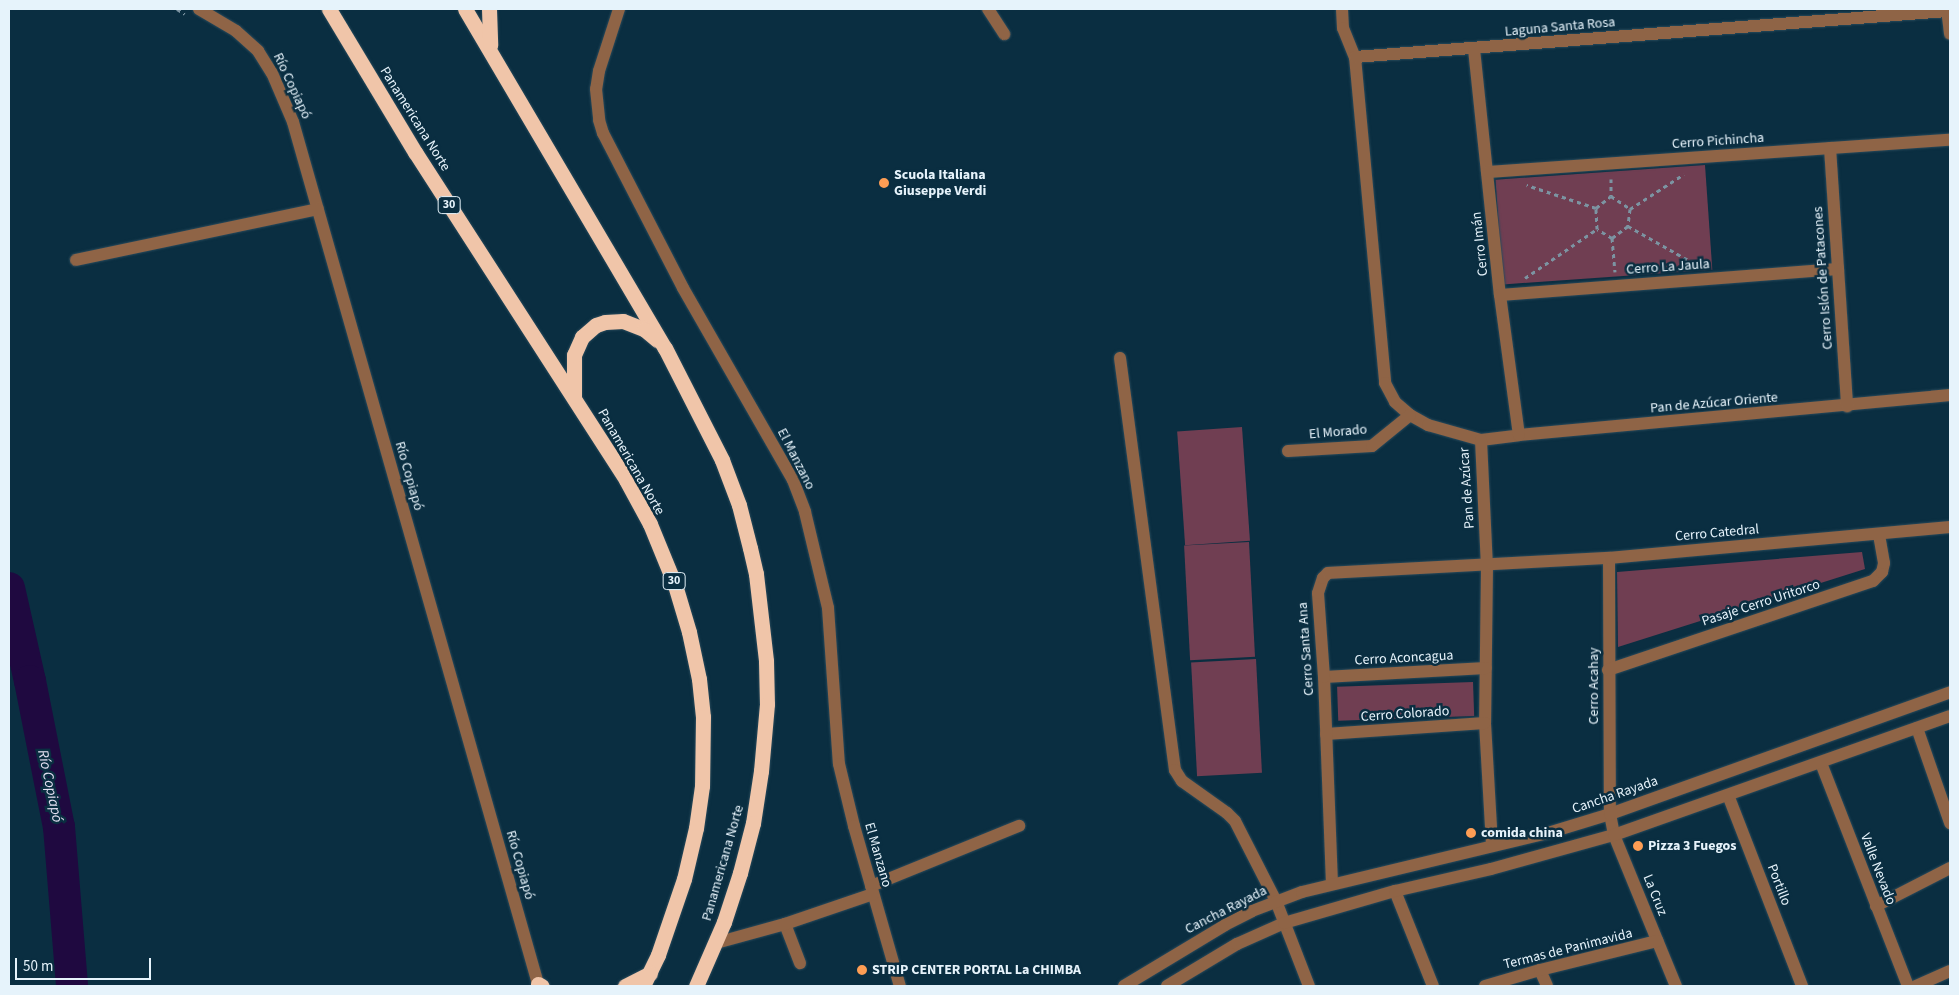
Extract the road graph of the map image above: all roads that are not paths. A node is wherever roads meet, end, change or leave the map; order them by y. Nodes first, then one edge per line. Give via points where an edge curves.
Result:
1 (329, 9) edge
2 (465, 9) edge
3 (489, 9) edge
4 (619, 9) edge
5 (988, 9) edge
6 (1342, 9) edge
7 (1947, 10) edge
8 (196, 13) edge
9 (1004, 34) dead end
10 (1950, 34) edge
11 (490, 49) junction
12 (1474, 49) junction
13 (1355, 57) junction
14 (1950, 140) edge
15 (1830, 148) junction
16 (1487, 172) junction
17 (318, 208) junction
18 (76, 260) dead end
19 (1838, 269) junction
20 (1500, 295) junction
21 (665, 348) junction
22 (1120, 358) dead end
23 (1950, 395) edge
24 (574, 398) junction
25 (1847, 406) junction
26 (1410, 415) junction
27 (1519, 435) junction
28 (1481, 440) junction
29 (1288, 451) dead end
30 (1950, 527) edge
31 (1879, 534) junction
32 (1609, 558) junction
33 (1487, 566) junction
34 (1486, 668) junction
35 (1608, 670) junction
36 (1324, 677) junction
37 (1950, 692) edge
38 (1950, 716) edge
39 (1485, 723) junction
40 (1917, 728) junction
41 (1326, 734) junction
42 (1821, 763) junction
43 (1728, 795) junction
44 (1610, 814) junction
45 (1950, 823) edge
46 (1019, 826) dead end
47 (1614, 835) junction
48 (1492, 846) junction
49 (1950, 868) edge
50 (1332, 884) junction
51 (872, 890) junction
52 (1395, 891) junction
53 (1276, 902) junction
54 (1876, 906) junction
55 (1284, 923) junction
56 (785, 924) junction
57 (1657, 942) junction
58 (716, 943) junction
59 (800, 963) dead end
60 (1540, 970) junction
61 (1950, 971) edge
62 (646, 980) edge
63 (539, 986) edge
64 (625, 986) edge
65 (696, 986) edge
66 (900, 986) edge
67 (1124, 986) edge
68 (1167, 986) edge
69 (1308, 986) edge
70 (1433, 986) edge
71 (1486, 986) edge
72 (1547, 986) edge
73 (1676, 986) edge
74 (1802, 986) edge
75 (1908, 986) edge
76 (1916, 986) edge

1 - 24 highway, Panamericana Norte / 30 via 416,152
2 - 11 highway, Panamericana Norte
3 - 11 highway
4 - 51 street, El Manzano via 598,71 599,120 683,288 793,480 805,512 828,608 839,764
5 - 9 street
6 - 13 street, Pan de Azúcar via 1343,28
7 - 10 street
7 - 12 street, Laguna Santa Rosa
8 - 17 street, Río Copiapó via 236,31 258,52 272,73 293,122
11 - 21 highway, Panamericana Norte
12 - 13 street, Laguna Santa Rosa
12 - 16 street, Cerro Imán
13 - 26 street, Pan de Azúcar via 1385,384 1394,402
14 - 15 street, Cerro Pichincha
15 - 16 street, Cerro Pichincha
15 - 19 street, Cerro Islón de Patacones
16 - 20 street, Cerro Imán
17 - 18 street
17 - 63 street, Río Copiapó
19 - 20 street, Cerro La Jaula
19 - 25 street, Cerro Islón de Patacones
20 - 27 street, Cerro Imán
21 - 24 highway via 632,323 614,320 596,325 582,337 574,354
21 - 58 highway, Panamericana Norte via 722,460 739,505 756,574 766,654 767,704 758,798 740,873
22 - 53 street via 1175,770 1182,781 1234,821
23 - 25 street, Pan de Azúcar Oriente
24 - 62 highway, Panamericana Norte / 30 via 626,480 658,542 680,601 699,679 704,752 698,814 682,888
25 - 27 street, Pan de Azúcar Oriente
26 - 28 street, Pan de Azúcar via 1428,425
26 - 29 street, El Morado via 1372,446
27 - 28 street, Pan de Azúcar Oriente
28 - 33 street, Pan de Azúcar
30 - 31 street, Cerro Catedral
31 - 32 street, Cerro Catedral
31 - 35 street, Pasaje Cerro Uritorco via 1884,563 1882,572 1873,581
32 - 33 street, Cerro Catedral
32 - 35 street, Cerro Acahay
33 - 34 street, Pan de Azúcar
33 - 36 street, Cerro Santa Ana via 1328,574 1323,578 1318,593
34 - 36 street, Cerro Aconcagua
34 - 39 street, Pan de Azúcar
35 - 44 street, Cerro Acahay
36 - 41 street, Cerro Santa Ana
37 - 44 street, Cancha Rayada
38 - 40 street
39 - 41 street, Cerro Colorado
39 - 48 street, Pan de Azúcar
40 - 42 street
40 - 45 street
41 - 50 street, Cerro Santa Ana
42 - 43 street
42 - 54 street, Valle Nevado
43 - 47 street
43 - 74 street, Portillo
44 - 47 street, La Cruz
44 - 48 street, Cancha Rayada
46 - 51 street
47 - 52 street
47 - 57 street, La Cruz
48 - 50 street, Cancha Rayada
49 - 54 street
50 - 53 street, Cancha Rayada
51 - 56 street
51 - 66 street, El Manzano
52 - 55 street
52 - 70 street
53 - 55 street
53 - 67 street, Cancha Rayada via 1198,940
54 - 75 street, Valle Nevado
55 - 68 street via 1237,944
55 - 69 street
56 - 58 street
56 - 59 street
57 - 60 street, Termas de Panimavida
57 - 73 street, La Cruz
58 - 65 highway, Panamericana Norte
60 - 71 street, Termas de Panimavida
60 - 72 street
61 - 76 street
62 - 64 highway

